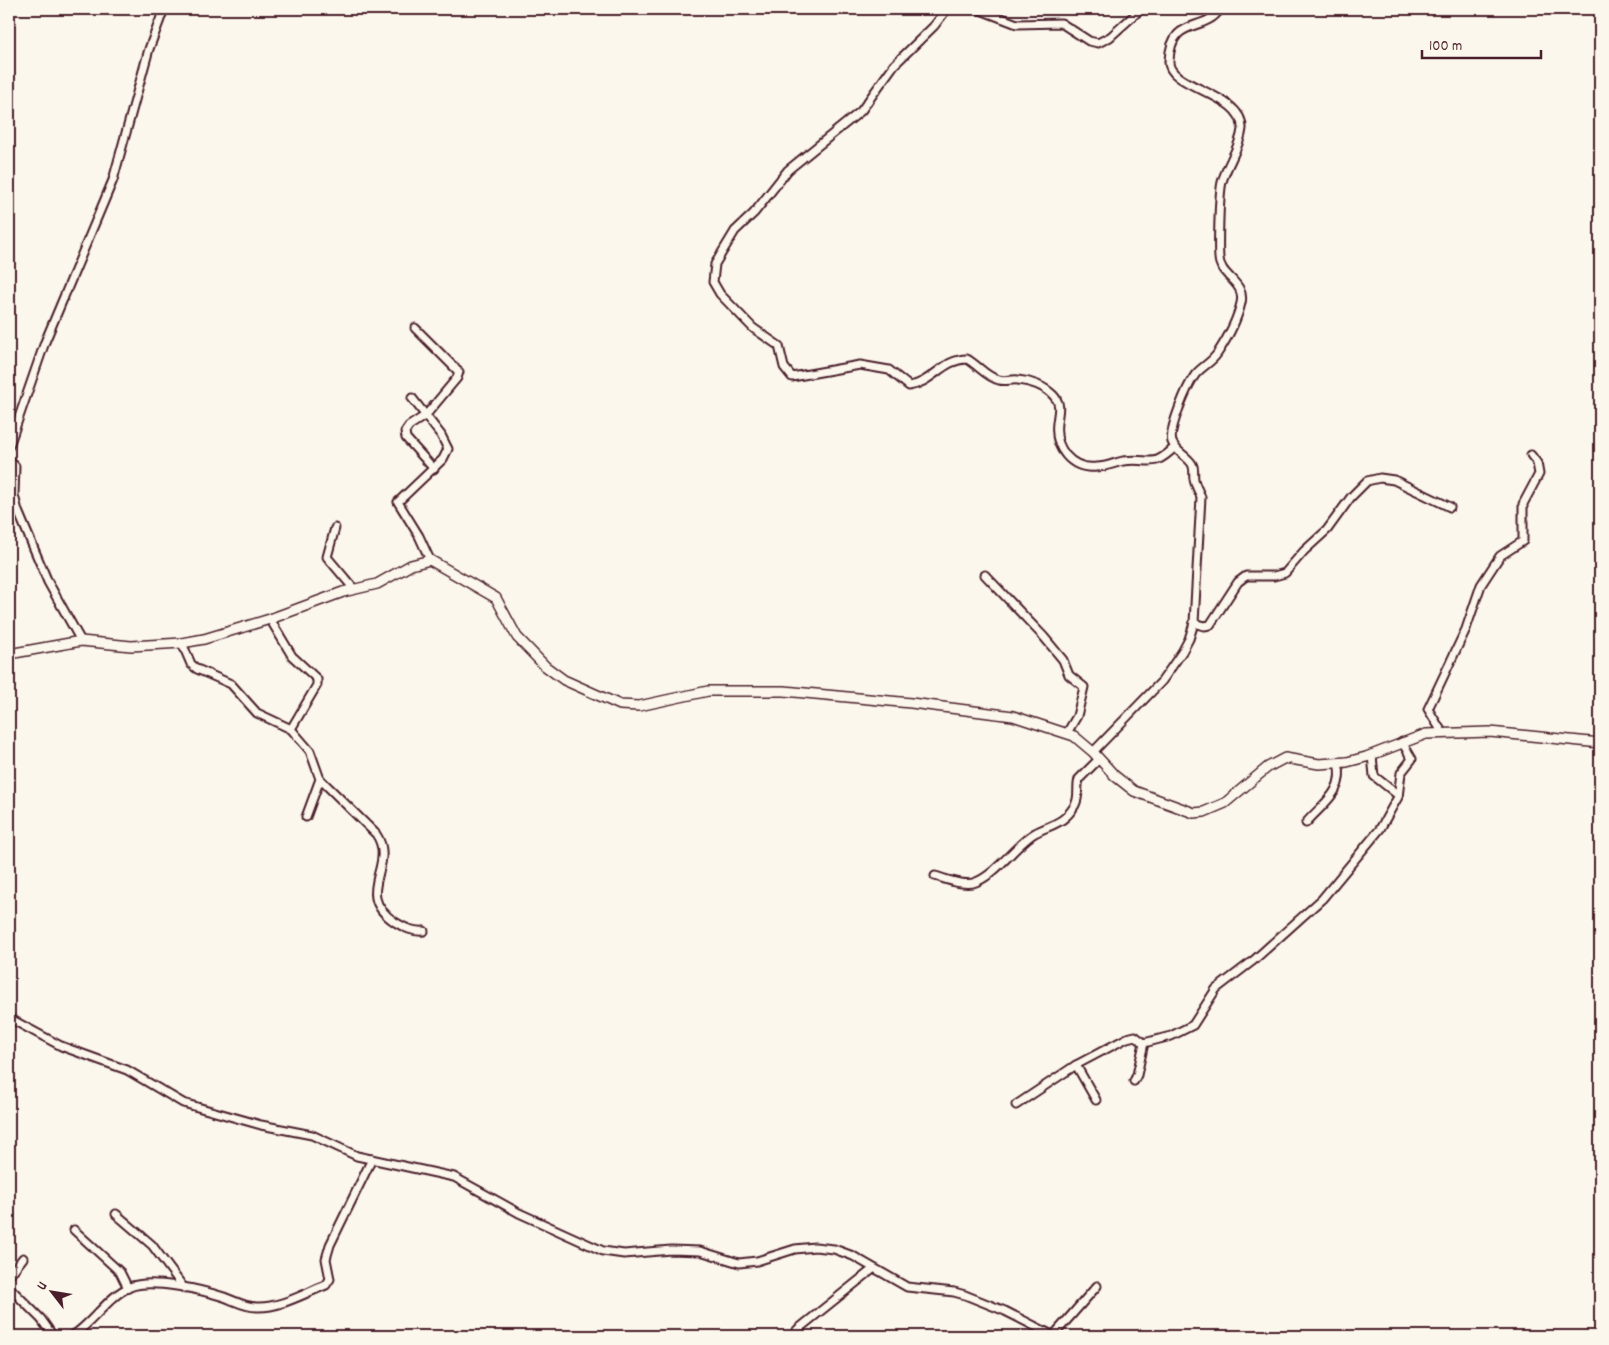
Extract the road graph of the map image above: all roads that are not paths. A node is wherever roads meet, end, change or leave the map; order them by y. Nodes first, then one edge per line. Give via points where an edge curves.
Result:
1 (164, 9) edge
2 (947, 9) edge
3 (978, 9) edge
4 (1141, 9) edge
5 (1220, 9) edge
6 (415, 328) dead end
7 (412, 398) dead end
8 (426, 415) junction
9 (9, 446) edge
10 (1175, 447) junction
11 (1531, 455) dead end
12 (9, 460) edge
13 (434, 469) junction
14 (11, 494) edge
15 (1450, 507) dead end
16 (335, 528) dead end
17 (430, 560) junction
18 (984, 576) dead end
19 (354, 589) junction
20 (270, 619) junction
21 (1194, 623) junction
22 (81, 641) junction
23 (182, 643) junction
24 (9, 654) edge
25 (292, 728) junction
26 (1442, 732) junction
27 (1067, 733) junction
28 (1402, 742) junction
29 (1600, 743) edge
30 (1372, 755) junction
31 (1096, 756) junction
32 (1338, 763) junction
33 (320, 778) junction
34 (1398, 795) junction
35 (306, 817) dead end
36 (1306, 823) dead end
37 (935, 876) dead end
38 (424, 931) dead end
39 (9, 1018) edge
40 (1144, 1043) junction
41 (1076, 1065) junction
42 (1134, 1081) dead end
43 (1096, 1100) dead end
44 (1016, 1105) dead end
45 (372, 1159) junction
46 (116, 1214) dead end
47 (74, 1230) dead end
48 (23, 1258) dead end
49 (873, 1269) junction
50 (9, 1276) edge
51 (1097, 1286) dead end
52 (9, 1287) edge
53 (128, 1288) junction
54 (184, 1288) junction
55 (797, 1330) dead end
56 (53, 1336) edge
57 (72, 1336) edge
58 (1054, 1336) edge

1 - 9 street via 149,49 113,180 45,342
2 - 10 street via 894,65 861,111 788,170 754,213 734,231 715,264 712,274 715,288 753,328 779,346 784,367 792,377 860,365 889,370 909,386 920,384 947,364 967,359 1000,381 1031,382 1053,394 1060,408 1057,432 1063,452 1081,466 1096,468 1131,460 1156,462
3 - 4 street via 1017,24 1061,24 1098,44
5 - 10 street via 1207,21 1184,28 1177,34 1168,64 1180,78 1224,103 1240,121 1240,136 1221,185 1219,256 1223,268 1240,288 1242,301 1217,353 1197,373 1185,392 1172,436
6 - 8 street via 459,372
7 - 8 street
8 - 13 street via 448,449 447,455
8 - 13 street via 409,426 405,434
10 - 21 street via 1192,464 1201,497
11 - 26 street via 1540,474 1523,504 1523,541 1502,554 1481,585 1466,629 1428,709
12 - 14 street via 15,466
13 - 17 street via 398,502
14 - 22 street via 40,566
15 - 21 street via 1394,480 1380,478 1367,481 1327,530 1285,573 1243,577 1210,625
16 - 19 street via 326,557
17 - 19 street via 411,566 385,581
17 - 27 street via 496,598 517,637 544,666 572,684 625,706 645,705 708,691 802,692 1001,714
18 - 27 street via 1044,636 1063,660 1069,675 1084,687 1077,716
19 - 20 street
20 - 23 street
20 - 25 street via 292,656 317,679 317,685
21 - 31 street via 1182,652 1162,681
22 - 23 street via 131,646
22 - 24 street
23 - 25 street via 197,669 225,681 257,713
25 - 33 street via 310,751
26 - 28 street
26 - 29 street via 1490,732
27 - 31 street
28 - 30 street
28 - 34 street via 1412,759 1401,773
30 - 32 street
30 - 34 street via 1374,776
31 - 32 street via 1134,790 1194,813 1224,803 1268,767 1285,758 1318,764
31 - 37 street via 1079,779 1078,798 1068,815 1034,834 1010,858 978,882
32 - 36 street via 1340,782
33 - 35 street
33 - 38 street via 382,842 374,896 380,909 402,926 414,932
34 - 40 street via 1380,829 1352,866 1302,918 1216,989 1193,1025
39 - 45 street via 61,1046 127,1070 183,1103 245,1121 312,1135 357,1156
40 - 41 street via 1132,1036
40 - 42 street
41 - 43 street
41 - 44 street
45 - 49 street via 457,1178 519,1213 603,1251 624,1254 700,1251 739,1264 815,1247 842,1252
45 - 54 street via 330,1245 326,1260 330,1279 326,1285 262,1307 251,1307 204,1291
46 - 54 street via 152,1246
47 - 53 street via 120,1272
48 - 50 street
49 - 55 street
49 - 58 street via 907,1287 965,1295
51 - 58 street
52 - 56 street
53 - 54 street via 150,1285
53 - 57 street

